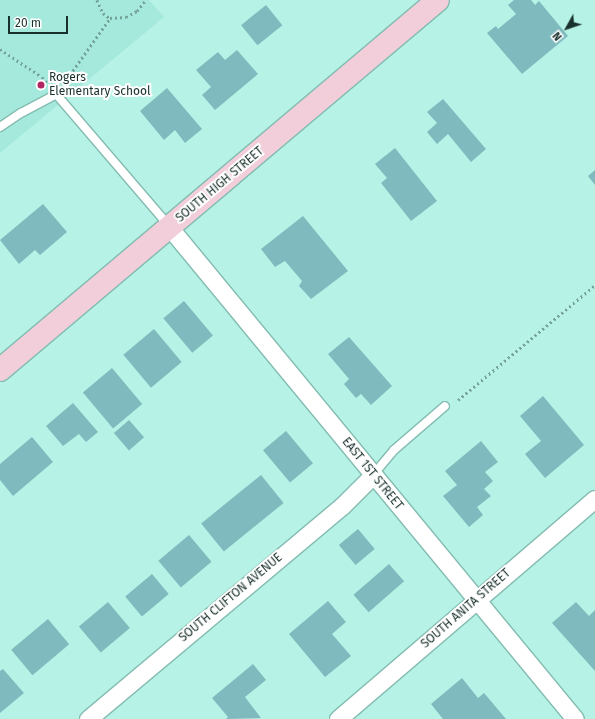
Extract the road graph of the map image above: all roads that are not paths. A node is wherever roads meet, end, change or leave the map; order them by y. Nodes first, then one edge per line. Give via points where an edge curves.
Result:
1 (438, 0) edge
2 (0, 127) edge
3 (170, 228) junction
4 (0, 370) edge
5 (445, 406) road end
6 (373, 475) junction
7 (595, 499) edge
8 (476, 600) junction
9 (88, 719) edge
10 (338, 719) edge
11 (575, 719) edge

1 - 3 street, SOUTH HIGH STREET
2 - 3 lane via 56,94
3 - 4 street, SOUTH HIGH STREET
3 - 6 street, EAST 1ST STREET
5 - 6 lane via 394,450
6 - 8 street, EAST 1ST STREET
6 - 9 street, SOUTH CLIFTON AVENUE via 342,506
7 - 8 street, SOUTH ANITA STREET
8 - 10 street, SOUTH ANITA STREET
8 - 11 street, EAST 1ST STREET

